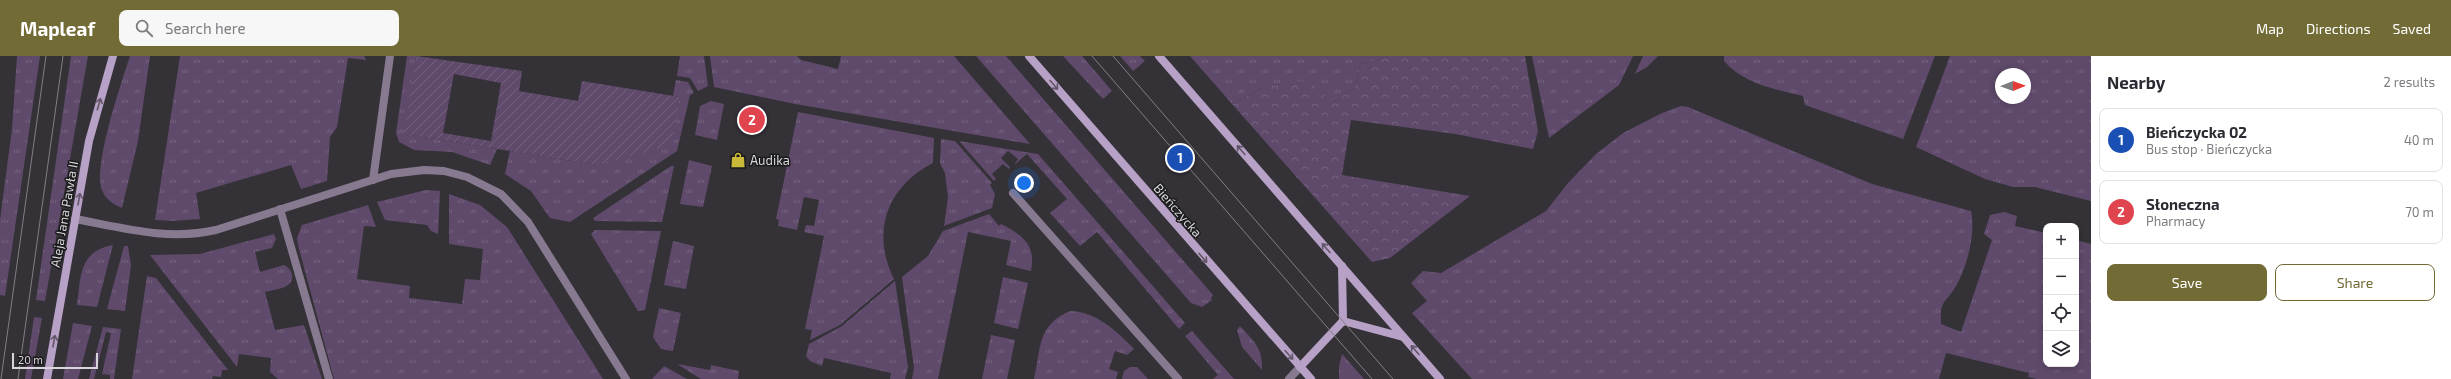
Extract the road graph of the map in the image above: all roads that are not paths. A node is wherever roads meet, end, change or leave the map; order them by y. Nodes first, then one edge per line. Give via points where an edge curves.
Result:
1 (113, 56) edge
2 (390, 56) edge
3 (1028, 56) edge
4 (1159, 56) edge
5 (373, 180) junction
6 (1013, 193) dead end
7 (280, 209) junction
8 (76, 219) junction
9 (1342, 266) junction
10 (1343, 321) junction
11 (1404, 337) junction
12 (1300, 367) junction
13 (47, 379) edge
14 (329, 379) edge
15 (626, 379) edge
16 (1178, 379) edge
17 (1289, 379) edge
18 (1311, 379) edge
19 (1440, 379) edge

8 -> 1 main road, Aleja Jana Pawła II via 89,141
2 - 5 street
3 -> 12 main road, Bieńczycka
9 -> 4 main road
5 - 7 street
5 - 15 street via 404,171 444,171 467,176 500,194 518,210 536,234
6 - 16 street
7 - 8 street via 216,230 189,235 157,234
7 - 14 street
13 -> 8 main road, Aleja Jana Pawła II
9 - 10 main road
9 - 11 main road
10 - 11 main road
10 - 12 main road
19 -> 11 main road
12 - 17 street
12 - 18 main road, Bieńczycka

